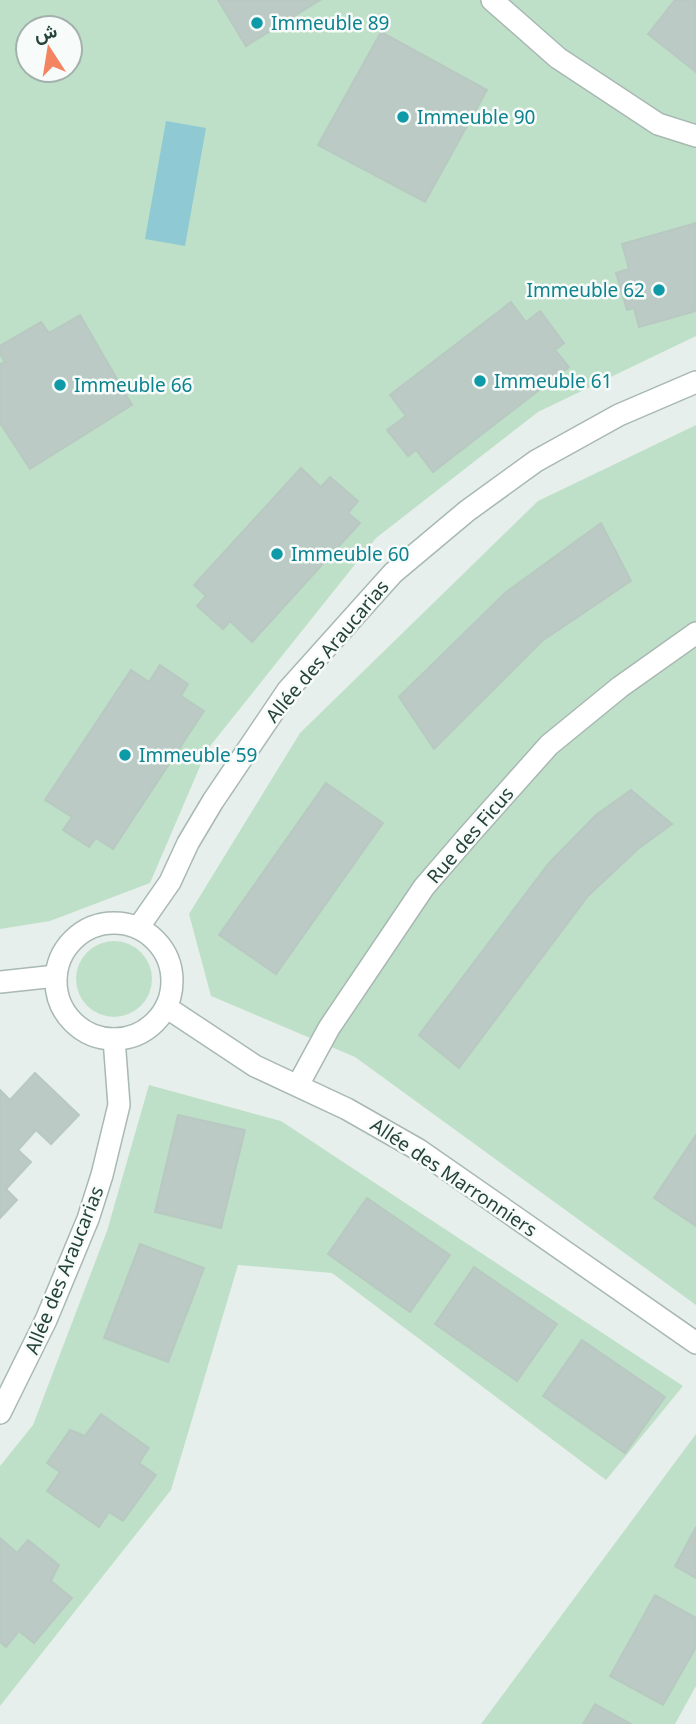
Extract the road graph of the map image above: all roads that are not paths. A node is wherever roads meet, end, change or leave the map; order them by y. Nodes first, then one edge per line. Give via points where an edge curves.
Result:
1 (492, 0) edge
2 (696, 136) edge
3 (696, 382) edge
4 (696, 633) edge
5 (138, 928) junction
6 (56, 976) junction
7 (0, 982) edge
8 (166, 1007) junction
9 (114, 1039) junction
10 (298, 1085) junction
11 (696, 1343) edge
12 (0, 1413) edge

1 - 2 street via 558,58 658,124
3 - 5 street, Allée des Araucarias via 619,415 536,461 393,573 288,690 213,801 170,882
4 - 10 street, Rue des Ficus via 549,745 468,836 424,887 329,1028
5 - 6 street via 108,923 80,934 66,948
5 - 8 street via 155,940 167,957 172,977
6 - 7 street
6 - 9 street via 57,995 71,1020 95,1035
8 - 9 street via 138,1033
8 - 10 street, Allée des Marronniers via 255,1066
9 - 12 street, Allée des Araucarias via 119,1105 102,1175 46,1320
10 - 11 street, Allée des Marronniers via 429,1156

